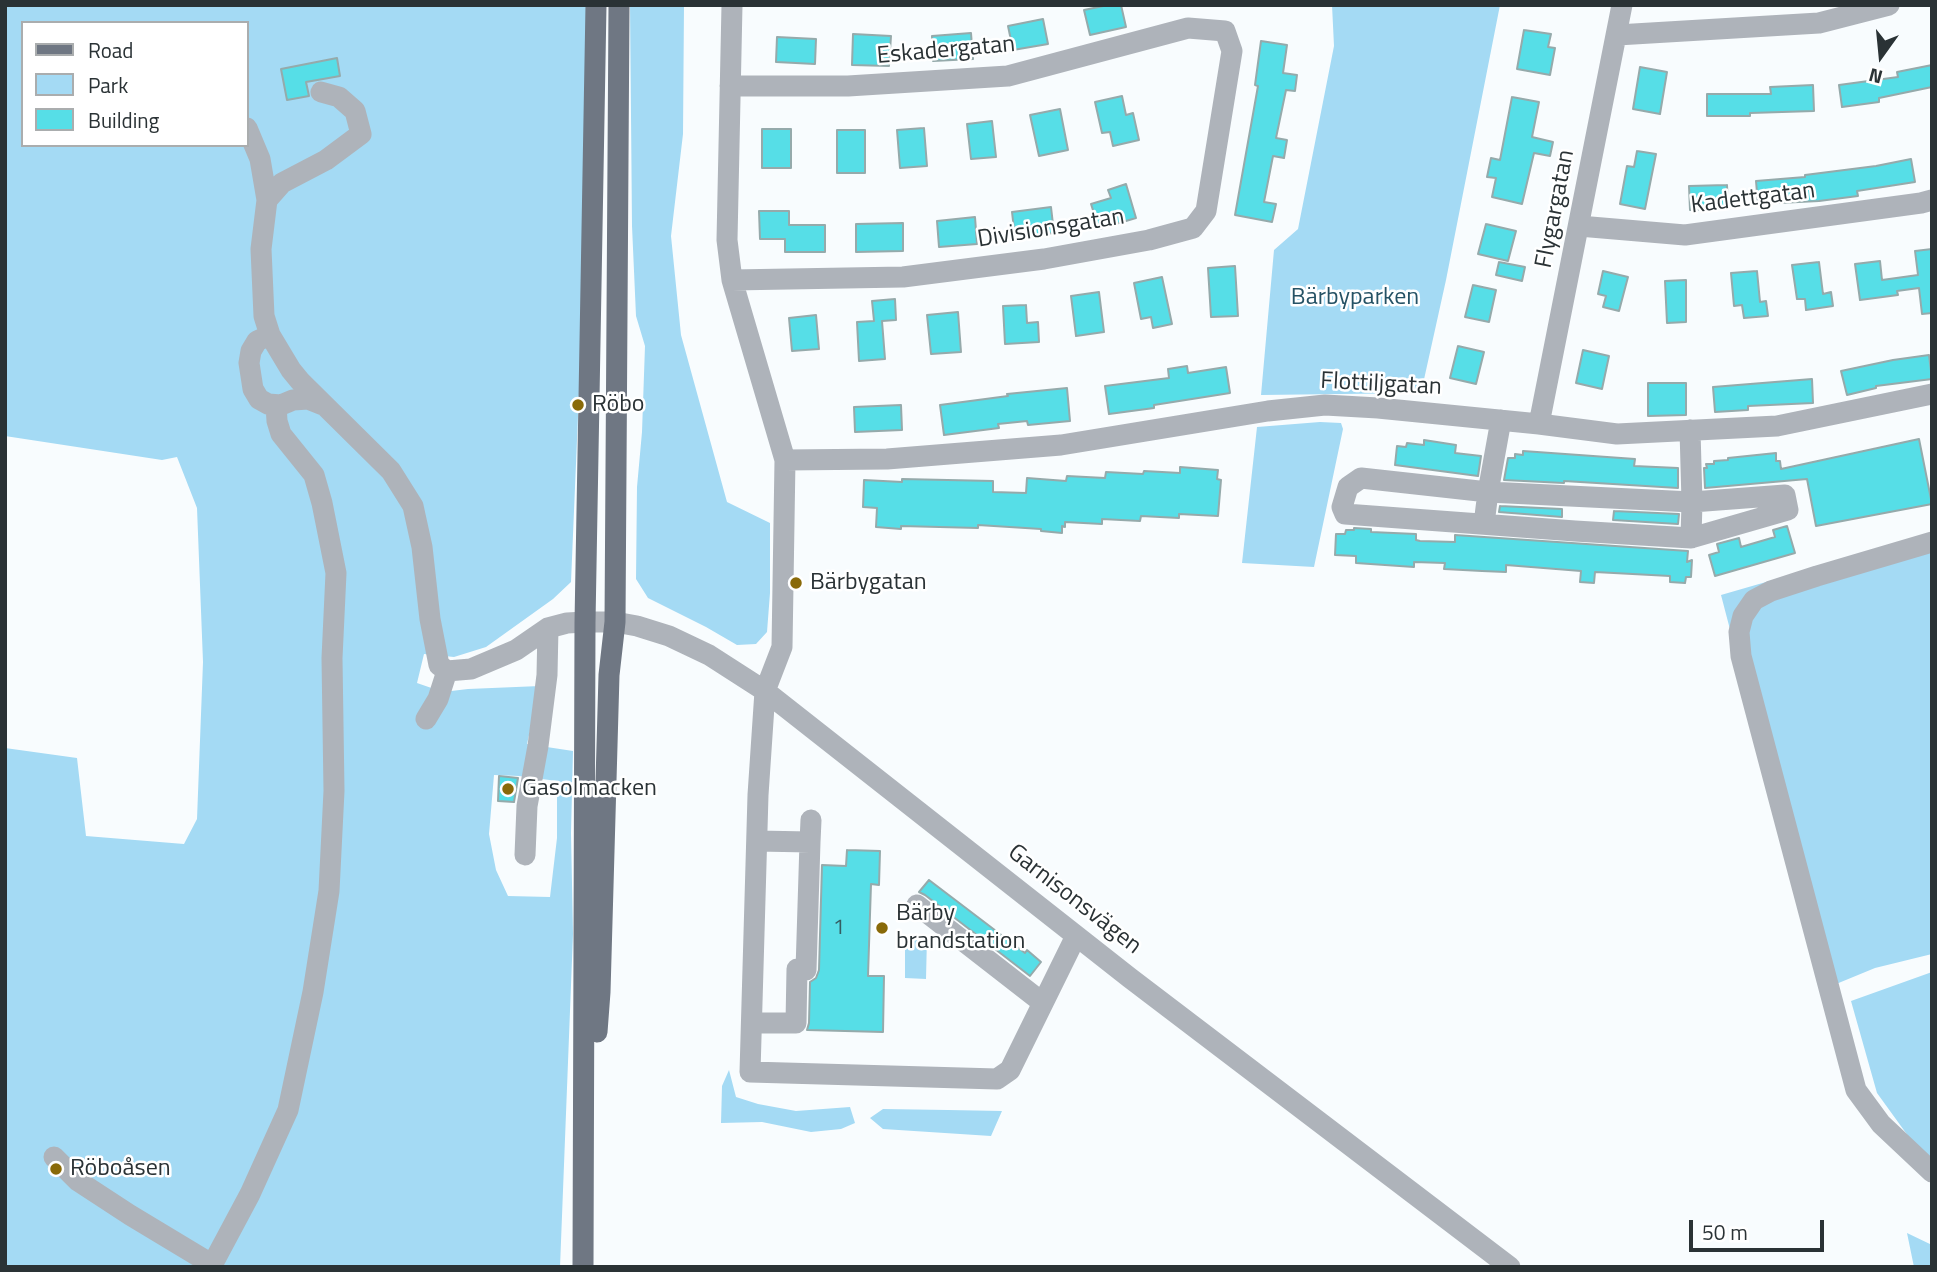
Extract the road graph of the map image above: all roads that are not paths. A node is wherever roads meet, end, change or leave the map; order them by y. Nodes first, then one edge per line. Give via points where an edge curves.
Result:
1 (596, 5) edge
2 (619, 5) edge
3 (732, 5) edge
4 (1622, 5) edge
5 (1889, 5) edge
6 (1617, 35) junction
7 (1232, 51) joint
8 (730, 86) junction
9 (321, 92) dead end
10 (248, 130) edge
11 (267, 200) junction
12 (1932, 200) edge
13 (1579, 226) junction
14 (732, 279) junction
15 (270, 335) junction
16 (1932, 394) edge
17 (276, 405) junction
18 (325, 406) junction
19 (1501, 420) junction
20 (1539, 424) junction
21 (1690, 430) junction
22 (785, 460) junction
23 (1488, 492) junction
24 (1692, 502) junction
25 (1484, 524) junction
26 (1691, 538) junction
27 (1932, 542) edge
28 (584, 622) junction
29 (615, 622) junction
30 (548, 628) junction
31 (447, 671) junction
32 (765, 691) junction
33 (426, 719) dead end
34 (811, 820) dead end
35 (757, 841) junction
36 (810, 842) junction
37 (525, 855) dead end
38 (917, 905) dead end
39 (1076, 936) junction
40 (1043, 1003) junction
41 (751, 1023) junction
42 (54, 1157) dead end
43 (1932, 1172) edge
44 (584, 1209) junction
45 (212, 1266) edge
46 (583, 1267) edge
47 (1510, 1267) edge

1 - 28 main road
2 - 29 main road
3 - 8 street
4 - 6 street, Flygargatan
5 - 6 street via 1819,23
6 - 13 street, Flygargatan
7 - 8 street, Eskadergatan via 1225,31 1188,28 1008,76 848,86
7 - 14 street, Divisionsgatan via 1206,211 1193,228 1044,259 903,277
8 - 14 street via 727,240
9 - 11 street via 339,97 355,111 361,134 326,160 282,183
10 - 11 street via 260,159
11 - 15 street via 261,249 264,316
12 - 13 street, Kadettgatan via 1685,235
13 - 20 street, Flygargatan
14 - 22 street
15 - 17 street via 257,341 249,363 259,399
15 - 18 street via 291,370
16 - 21 street, Flottiljgatan via 1777,426
17 - 18 street via 308,399
17 - 45 street via 281,434 314,475 336,573 329,891 288,1110
18 - 31 street via 391,471 413,506 434,645 439,665
19 - 20 street, Flottiljgatan
19 - 22 street, Flottiljgatan via 1325,405 1061,445 887,459
19 - 23 street
20 - 21 street, Flottiljgatan via 1617,434
21 - 24 street
22 - 32 street via 782,648
23 - 24 street
23 - 25 street
23 - 25 street via 1361,478 1348,488 1342,506 1345,514
24 - 26 street
24 - 26 street via 1785,495 1788,510
25 - 26 street
27 - 43 street via 1771,591 1754,600 1739,632 1741,656 1856,1090 1881,1124
28 - 29 street, Garnisonsvägen
28 - 30 street, Garnisonsvägen
28 - 44 main road
29 - 32 street, Garnisonsvägen via 669,636
29 - 44 main road via 609,675 600,992
30 - 31 street via 496,659 471,669
30 - 37 street via 547,676 527,806
31 - 33 street
32 - 35 street
32 - 39 street, Garnisonsvägen
34 - 36 street
35 - 36 street
35 - 41 street
36 - 41 street via 806,970 797,970 796,1023
38 - 40 street
39 - 40 street
39 - 47 street, Garnisonsvägen
40 - 41 street via 1010,1070 997,1079 750,1072
42 - 45 street via 78,1181
44 - 46 main road

